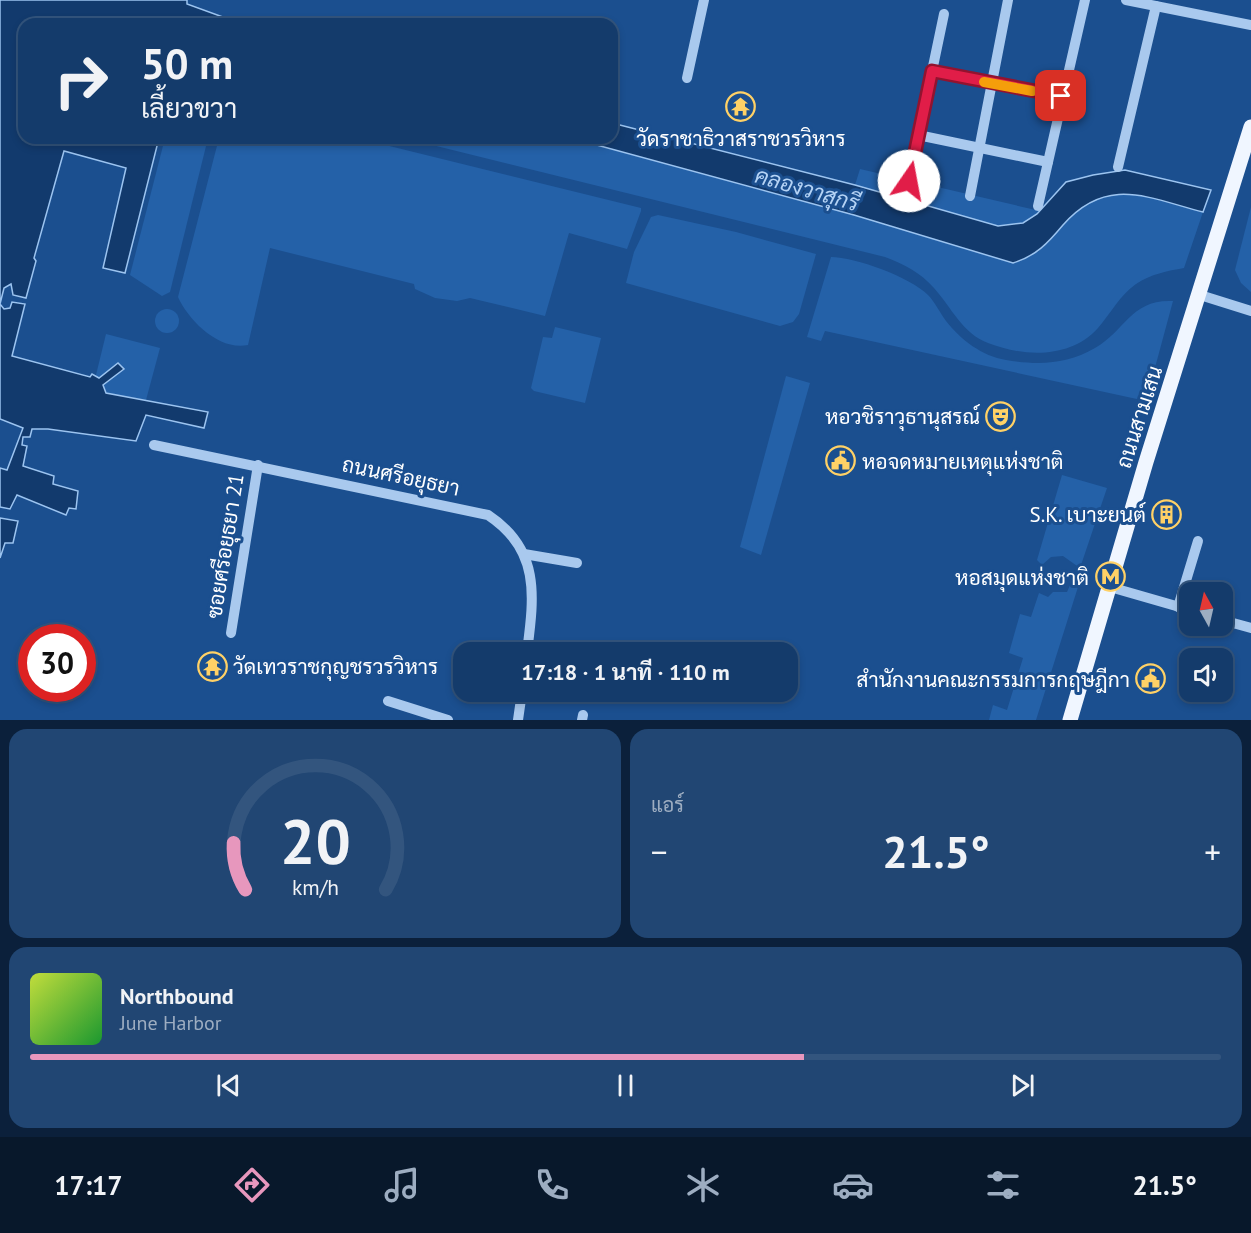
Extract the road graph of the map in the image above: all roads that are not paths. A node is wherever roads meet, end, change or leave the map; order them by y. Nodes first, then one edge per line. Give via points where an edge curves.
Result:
1 (704, 0) edge
2 (1008, 0) edge
3 (1085, 0) edge
4 (1126, 0) edge
5 (1156, 6) junction
6 (944, 14) dead end
7 (1251, 25) edge
8 (932, 71) junction
9 (687, 78) dead end
10 (993, 83) junction
11 (1061, 96) junction
12 (1251, 127) edge
13 (918, 135) junction
14 (980, 147) junction
15 (1048, 162) junction
16 (1118, 167) dead end
17 (909, 181) dead end
18 (970, 196) dead end
19 (1038, 206) dead end
20 (1200, 295) junction
21 (1251, 311) edge
22 (154, 445) dead end
23 (258, 465) junction
24 (1198, 541) dead end
25 (524, 554) junction
26 (577, 562) dead end
27 (1110, 587) junction
28 (1178, 607) joint
29 (1233, 623) edge
30 (1251, 628) edge
31 (231, 633) dead end
32 (528, 642) edge
33 (388, 701) dead end
34 (521, 702) edge
35 (448, 720) edge
36 (518, 720) edge
37 (1070, 720) edge

1 - 9 street
2 - 10 street
3 - 11 street
4 - 5 street
5 - 7 street
5 - 16 street
6 - 8 street
8 - 10 street
8 - 13 street
10 - 11 street
10 - 14 street
11 - 15 street
12 - 20 main road, ถนนสามเสน
13 - 14 street
13 - 17 street
14 - 15 street
14 - 18 street
15 - 19 street
20 - 21 street
20 - 27 main road, ถนนสามเสน
22 - 23 street, ถนนศรีอยุธยา
23 - 25 street, ถนนศรีอยุธยา via 488,515 507,527
23 - 31 street, ซอยศรีอยุธยา 21
24 - 28 street
25 - 26 street
25 - 32 street, ถนนศรีอยุธยา via 533,594
27 - 28 street
27 - 37 main road, ถนนสามเสน
29 - 30 street
33 - 35 street
34 - 36 street

